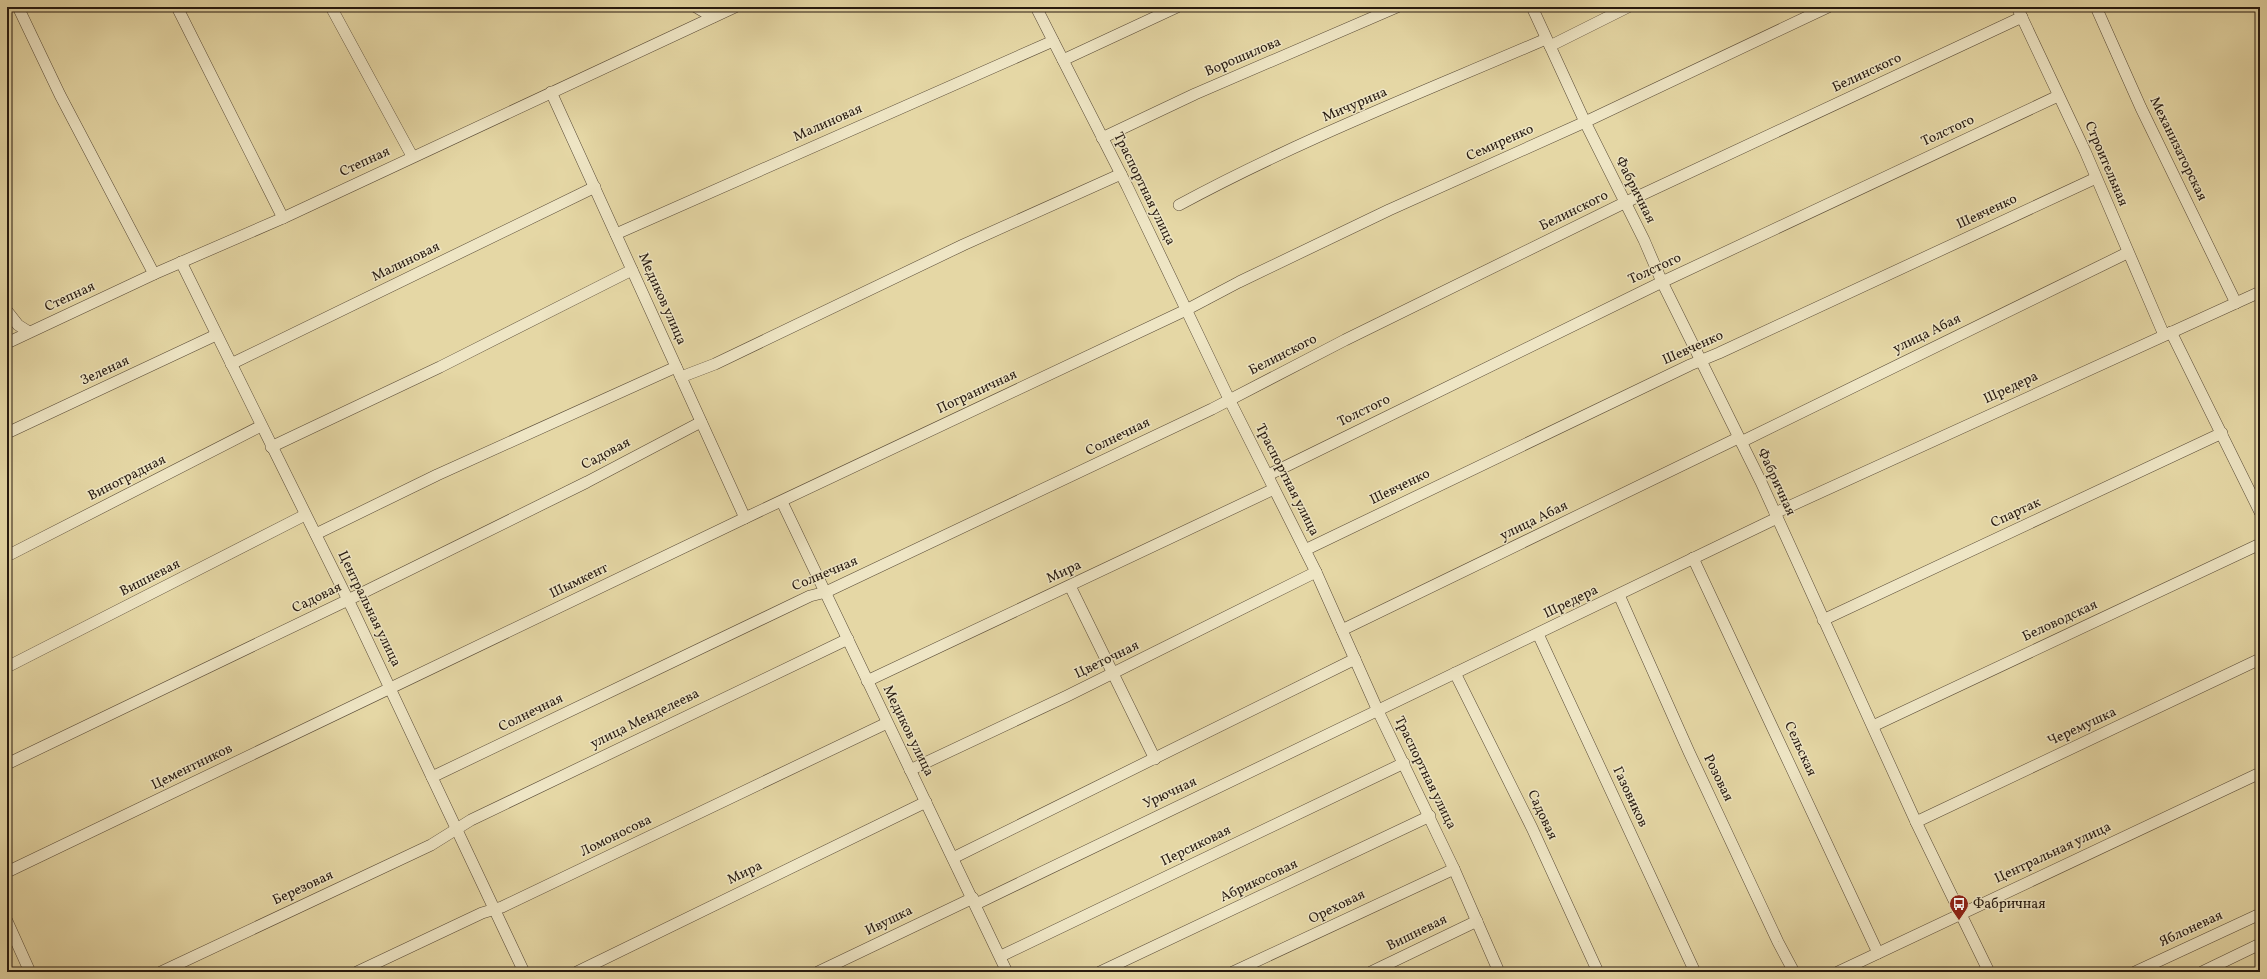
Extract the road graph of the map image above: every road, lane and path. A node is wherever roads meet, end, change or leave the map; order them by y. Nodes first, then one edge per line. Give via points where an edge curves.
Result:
1 (18, 7) edge
2 (177, 7) edge
3 (331, 7) edge
4 (696, 7) edge
5 (735, 7) edge
6 (1036, 7) edge
7 (1177, 7) edge
8 (1397, 7) edge
9 (1532, 7) edge
10 (1628, 7) edge
11 (1828, 7) edge
12 (2096, 7) edge
13 (2019, 12) edge
14 (713, 18) junction
15 (1053, 40) junction
16 (1548, 42) junction
17 (1063, 60) junction
18 (551, 92) junction
19 (2058, 96) junction
20 (1585, 122) junction
21 (1102, 138) junction
22 (412, 156) junction
23 (1121, 174) junction
24 (2096, 178) junction
25 (595, 187) junction
26 (1624, 203) junction
27 (1179, 205) dead end
28 (283, 218) junction
29 (616, 234) junction
30 (2127, 253) junction
31 (181, 262) junction
32 (632, 270) junction
33 (154, 274) junction
34 (1662, 282) junction
35 (2260, 292) edge
36 (2236, 303) junction
37 (1186, 310) junction
38 (7, 311) edge
39 (29, 332) junction
40 (2167, 334) junction
41 (216, 335) junction
42 (7, 343) edge
43 (1700, 361) junction
44 (231, 364) junction
45 (679, 372) junction
46 (1229, 399) junction
47 (701, 422) junction
48 (261, 426) junction
49 (7, 433) edge
50 (2222, 433) junction
51 (1740, 440) junction
52 (271, 447) junction
53 (1268, 475) junction
54 (1274, 489) junction
55 (782, 502) junction
56 (2260, 512) edge
57 (305, 515) junction
58 (1776, 516) junction
59 (745, 518) junction
60 (316, 534) junction
61 (2260, 544) edge
62 (1305, 550) junction
63 (7, 556) edge
64 (1693, 558) junction
65 (1316, 572) junction
66 (1070, 586) junction
67 (826, 592) junction
68 (1619, 595) junction
69 (348, 600) junction
70 (1823, 620) junction
71 (1342, 630) junction
72 (1538, 634) junction
73 (848, 639) junction
74 (1355, 659) junction
75 (2260, 659) edge
76 (7, 667) edge
77 (1113, 673) junction
78 (1455, 673) junction
79 (867, 681) junction
80 (390, 688) junction
81 (1378, 712) junction
82 (886, 723) junction
83 (1873, 726) junction
84 (1155, 759) junction
85 (1404, 763) junction
86 (7, 764) edge
87 (910, 770) junction
88 (2260, 773) edge
89 (432, 777) junction
90 (926, 802) junction
91 (1430, 816) junction
92 (1916, 822) junction
93 (457, 830) junction
94 (953, 858) junction
95 (1454, 869) junction
96 (7, 872) edge
97 (974, 901) junction
98 (492, 909) junction
99 (1961, 914) junction
100 (2260, 914) edge
101 (7, 921) edge
102 (1477, 921) junction
103 (2260, 944) edge
104 (1878, 953) junction
105 (1001, 956) junction
106 (30, 972) edge
107 (161, 972) edge
108 (357, 972) edge
109 (524, 972) edge
110 (577, 972) edge
111 (818, 972) edge
112 (1007, 972) edge
113 (1100, 972) edge
114 (1233, 972) edge
115 (1371, 972) edge
116 (1499, 972) edge
117 (1598, 972) edge
118 (1695, 972) edge
119 (1794, 972) edge
120 (1838, 972) edge
121 (1989, 972) edge
122 (2135, 972) edge
123 (2202, 972) edge

1 - 33 street via 60,95
2 - 28 street
3 - 22 street
4 - 14 street
5 - 14 street, Степная
6 - 15 street, Траспортная улица
7 - 17 street
8 - 21 street, Ворошилова via 1195,94
9 - 16 street, Фабричная
10 - 16 street, Мичурина
11 - 20 street, Семиренко
12 - 36 street, Механизаторская via 2141,108
13 - 19 street, Строительная
13 - 26 street, Белинского
14 - 18 street, Степная
15 - 17 street, Траспортная улица
15 - 29 street, Малиновая
16 - 20 street, Фабричная
16 - 27 street, Мичурина via 1294,148 1240,172
17 - 21 street, Траспортная улица
18 - 22 street, Степная
18 - 25 street, Медиков улица
19 - 24 street, Строительная
19 - 34 street, Толстого
20 - 26 street, Фабричная
20 - 37 street, Семиренко via 1389,210
21 - 23 street, Траспортная улица
22 - 28 street, Степная
23 - 37 street, Траспортная улица
23 - 45 street via 715,364
24 - 30 street, Строительная
24 - 43 street, Шевченко
25 - 29 street, Медиков улица
25 - 44 street, Малиновая
26 - 34 street, Фабричная
26 - 46 street, Белинского
28 - 31 street, Степная
29 - 32 street, Медиков улица
30 - 40 street, Строительная
30 - 51 street, улица Абая
31 - 33 street, Степная
31 - 41 street, Центральная улица
32 - 45 street, Медиков улица
32 - 52 street via 440,367
33 - 39 street, Степная
34 - 43 street, Фабричная
34 - 53 street, Толстого
35 - 36 street, Шредера
36 - 40 street, Шредера
37 - 46 street, Траспортная улица
37 - 55 street, Пограничная
38 - 39 street via 18,325
39 - 42 street, Степная
40 - 50 street, Строительная
40 - 58 street, Шредера
41 - 44 street, Центральная улица
41 - 49 street, Зеленая
43 - 51 street, Фабричная
43 - 62 street, Шевченко
44 - 48 street, Центральная улица
45 - 47 street, Медиков улица
45 - 60 street via 437,475
46 - 53 street, Траспортная улица
46 - 67 street, Солнечная
47 - 59 street, Медиков улица
47 - 69 street, Садовая
48 - 52 street, Центральная улица
48 - 63 street, Виноградная
50 - 56 street, Строительная
50 - 70 street, Спартак
51 - 58 street, Фабричная
51 - 71 street, улица Абая
52 - 57 street, Центральная улица
53 - 54 street, Траспортная улица
54 - 62 street, Траспортная улица
54 - 66 street, Мира
55 - 59 street, Шымкент
55 - 67 street, Медиков улица
57 - 60 street, Центральная улица
57 - 76 street, Вишневая
58 - 64 street, Шредера
58 - 70 street, Фабричная
59 - 80 street, Шымкент
60 - 69 street, Центральная улица
61 - 83 street, Беловодская
62 - 65 street, Траспортная улица
64 - 68 street, Шредера
64 - 104 street, Сельская
65 - 71 street, Траспортная улица
65 - 77 street, Цветочная
66 - 77 street
66 - 79 street, Мира
67 - 73 street, Медиков улица
67 - 89 street, Солнечная via 810,596
68 - 72 street, Шредера
68 - 119 street, Розовая via 1689,752
69 - 80 street, Центральная улица
69 - 86 street, Садовая
70 - 83 street, Фабричная
71 - 74 street, Траспортная улица
72 - 78 street, Шредера
72 - 118 street, Газовиков
73 - 79 street, Медиков улица
73 - 93 street, улица Менделеева via 471,820
74 - 81 street, Траспортная улица
74 - 84 street
75 - 92 street, Черемушка
77 - 84 street
77 - 87 street, Цветочная
78 - 81 street, Шредера
78 - 117 street, Садовая via 1532,828
79 - 82 street, Медиков улица
80 - 89 street, Центральная улица
80 - 96 street, Цементников
81 - 85 street, Траспортная улица
81 - 97 street, Урючная
82 - 87 street, Медиков улица
82 - 98 street, Ломоносова via 502,907
83 - 92 street, Фабричная
84 - 94 street
85 - 91 street, Траспортная улица
85 - 105 street, Персиковая
87 - 90 street, Медиков улица
88 - 99 street, Центральная улица
89 - 93 street, Центральная улица
90 - 94 street, Медиков улица
90 - 110 street, Мира
91 - 95 street, Траспортная улица
91 - 113 street, Абрикосовая
92 - 99 street, Фабричная
93 - 98 street, Центральная улица
93 - 107 street, Березовая via 431,845
94 - 97 street, Медиков улица
95 - 102 street, Траспортная улица
95 - 114 street, Ореховая
97 - 105 street, Медиков улица
97 - 111 street, Ивушка
98 - 108 street, Ломоносова
98 - 109 street, Центральная улица
99 - 104 street, Центральная улица
99 - 121 street, Фабричная
100 - 122 street, Яблоневая
101 - 106 street
102 - 115 street, Вишневая
102 - 116 street, Траспортная улица
103 - 123 street
104 - 120 street, Центральная улица
105 - 112 street, Медиков улица

